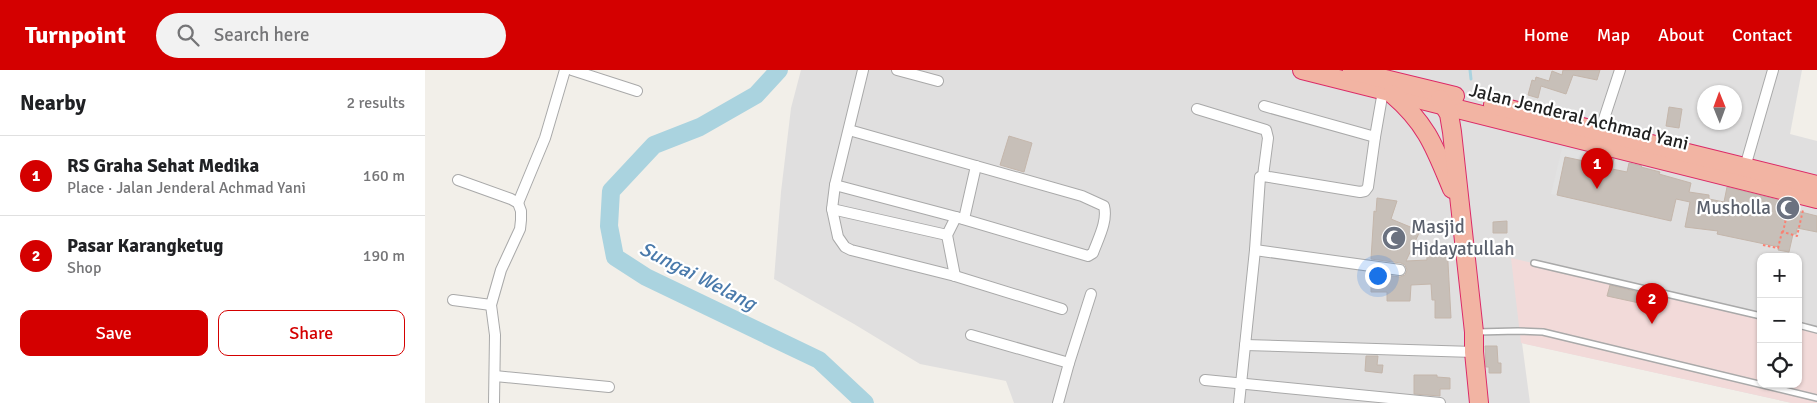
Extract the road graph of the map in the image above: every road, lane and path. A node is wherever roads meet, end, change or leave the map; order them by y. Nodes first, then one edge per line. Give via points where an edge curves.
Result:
1 (565, 70) edge
2 (572, 70) edge
3 (863, 70) edge
4 (897, 70) edge
5 (1302, 70) edge
6 (1349, 70) edge
7 (1620, 70) edge
8 (1773, 70) edge
9 (938, 81) dead end
10 (1425, 88) junction
11 (637, 91) dead end
12 (1388, 92) junction
13 (1264, 106) dead end
14 (1446, 106) junction
15 (1197, 109) dead end
16 (849, 130) junction
17 (1600, 131) junction
18 (1375, 137) junction
19 (976, 166) junction
20 (1745, 167) junction
21 (1263, 176) junction
22 (458, 180) dead end
23 (1779, 182) junction
24 (835, 185) junction
25 (1809, 193) edge
26 (518, 203) junction
27 (1460, 208) junction
28 (832, 209) junction
29 (960, 218) junction
30 (1783, 232) junction
31 (947, 235) junction
32 (1763, 245) dead end
33 (1255, 250) junction
34 (1534, 264) dead end
35 (1400, 270) dead end
36 (955, 276) junction
37 (1091, 294) dead end
38 (453, 300) dead end
39 (491, 305) junction
40 (1062, 309) dead end
41 (1757, 315) edge
42 (1802, 326) edge
43 (1817, 330) edge
44 (1474, 332) junction
45 (971, 335) dead end
46 (1245, 345) junction
47 (1474, 352) junction
48 (1069, 363) junction
49 (495, 376) junction
50 (1205, 380) dead end
51 (1241, 383) junction
52 (609, 386) dead end
53 (1817, 398) edge
54 (1061, 402) edge
55 (494, 403) edge
56 (1239, 403) edge
57 (1439, 403) edge
58 (1479, 403) edge

1 - 26 street via 545,138
2 - 11 street
3 - 16 street
4 - 9 street
5 - 12 highway, Jalan Jenderal Achmad Yani
6 - 10 highway, Jalan Jenderal Achmad Yani
7 - 17 street
8 - 20 street
10 - 14 highway
10 - 17 highway, Jalan Jenderal Achmad Yani
12 - 14 highway, Jalan Jenderal Achmad Yani
12 - 18 street
12 - 27 highway via 1418,118 1434,143
13 - 18 street
14 - 23 highway, Jalan Jenderal Achmad Yani
14 - 27 highway via 1453,132
15 - 21 street via 1266,130 1268,138
16 - 19 street
16 - 24 street
17 - 20 highway, Jalan Jenderal Achmad Yani
18 - 21 street via 1365,191
19 - 29 street
19 - 29 street via 1082,196 1103,205 1104,220 1093,253 1088,256
20 - 23 highway, Jalan Jenderal Achmad Yani
21 - 33 street via 1259,181
22 - 26 street
23 - 25 highway, Jalan Jenderal Achmad Yani
24 - 28 street
24 - 29 street
25 - 30 path via 1793,215 1787,214
25 - 30 path via 1797,236
26 - 39 street via 520,228 501,270
27 - 44 highway
28 - 31 street
28 - 36 street via 838,236 845,247
29 - 31 street
30 - 32 path via 1778,248
31 - 36 street
33 - 35 street
33 - 46 street
34 - 41 lane
36 - 40 street
37 - 48 street
38 - 39 street
39 - 49 street
42 - 43 lane
44 - 47 highway
44 - 53 lane via 1543,332
45 - 48 street
46 - 47 street
46 - 51 street
47 - 58 highway
48 - 54 street
49 - 52 street
49 - 55 street
50 - 51 street
51 - 56 street
51 - 57 street

